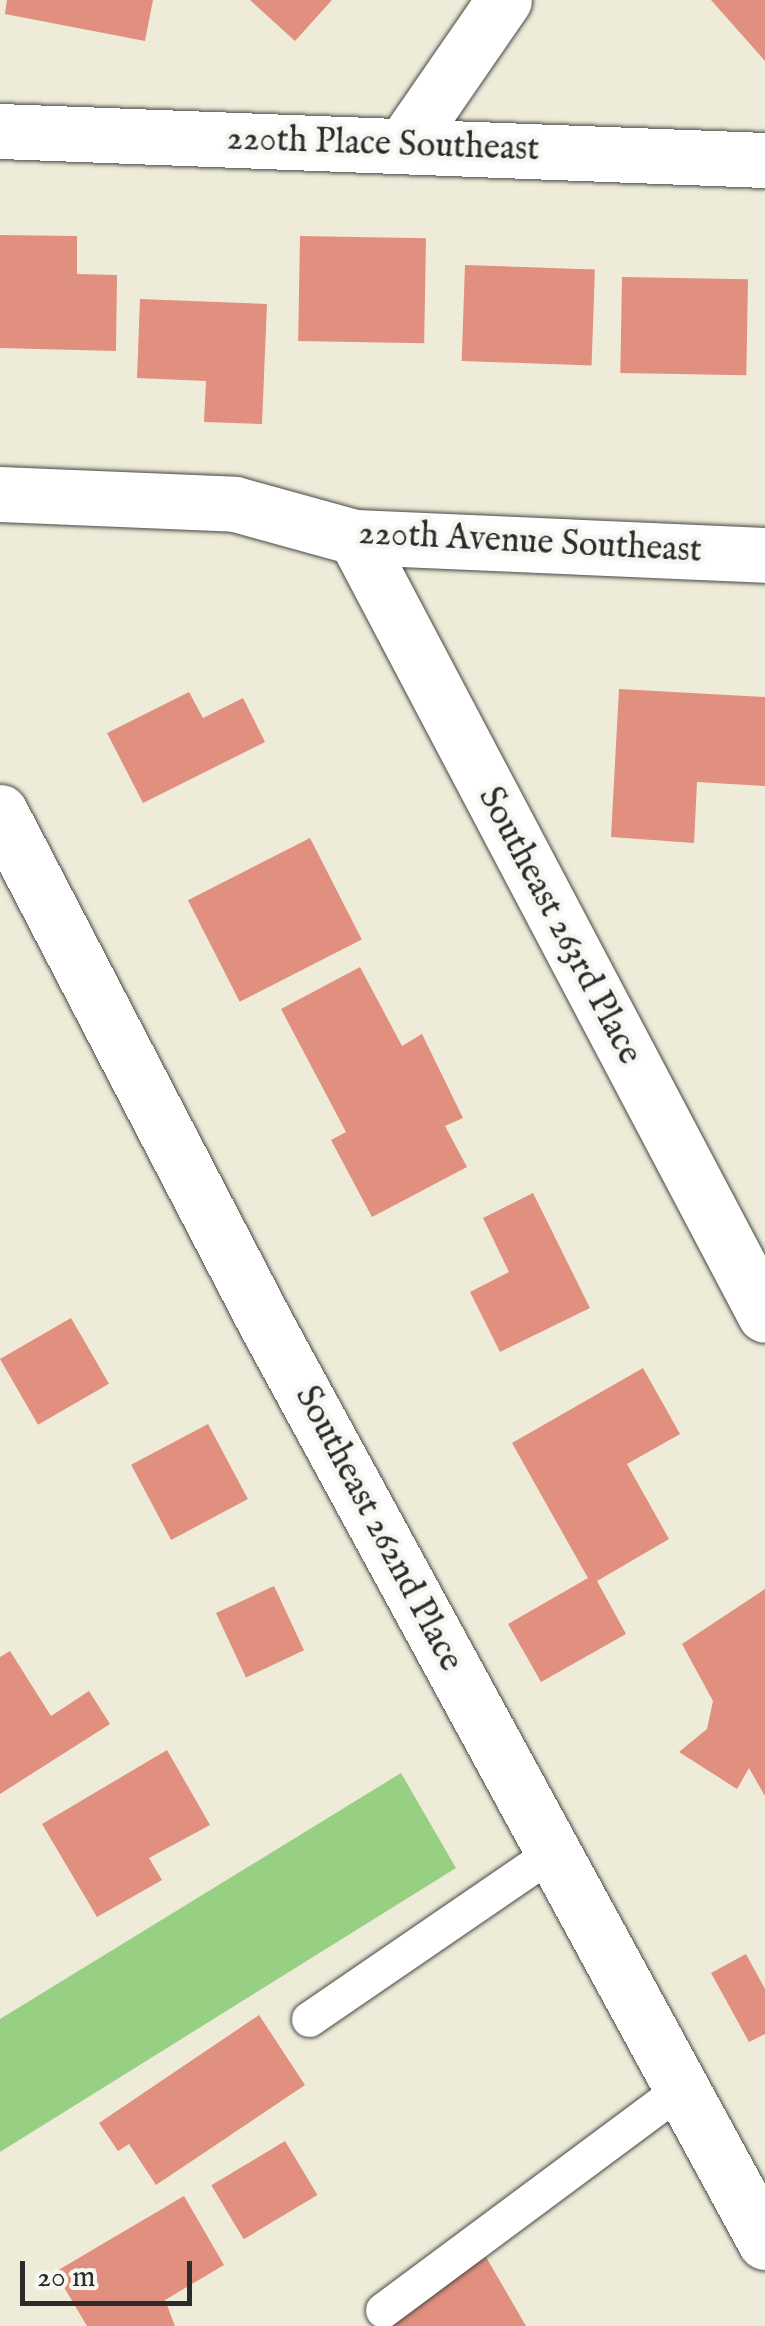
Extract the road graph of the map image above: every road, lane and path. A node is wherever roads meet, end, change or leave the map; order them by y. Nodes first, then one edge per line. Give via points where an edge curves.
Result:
1 (504, 0) edge
2 (0, 131) edge
3 (404, 145) junction
4 (765, 160) edge
5 (0, 494) edge
6 (355, 537) junction
7 (765, 554) edge
8 (0, 812) edge
9 (765, 1315) edge
10 (554, 1852) junction
11 (309, 2019) dead end
12 (682, 2089) junction
13 (765, 2242) edge
14 (383, 2310) dead end

1 - 3 street
2 - 3 street, 220th Place Southeast
3 - 4 street, 220th Place Southeast
5 - 6 street, 220th Avenue Southeast via 235,504
6 - 7 street, 220th Avenue Southeast
6 - 9 street, Southeast 263rd Place
8 - 10 street, Southeast 262nd Place via 266,1324
10 - 11 lane
10 - 12 street, Southeast 262nd Place
12 - 13 street, Southeast 262nd Place
12 - 14 lane

